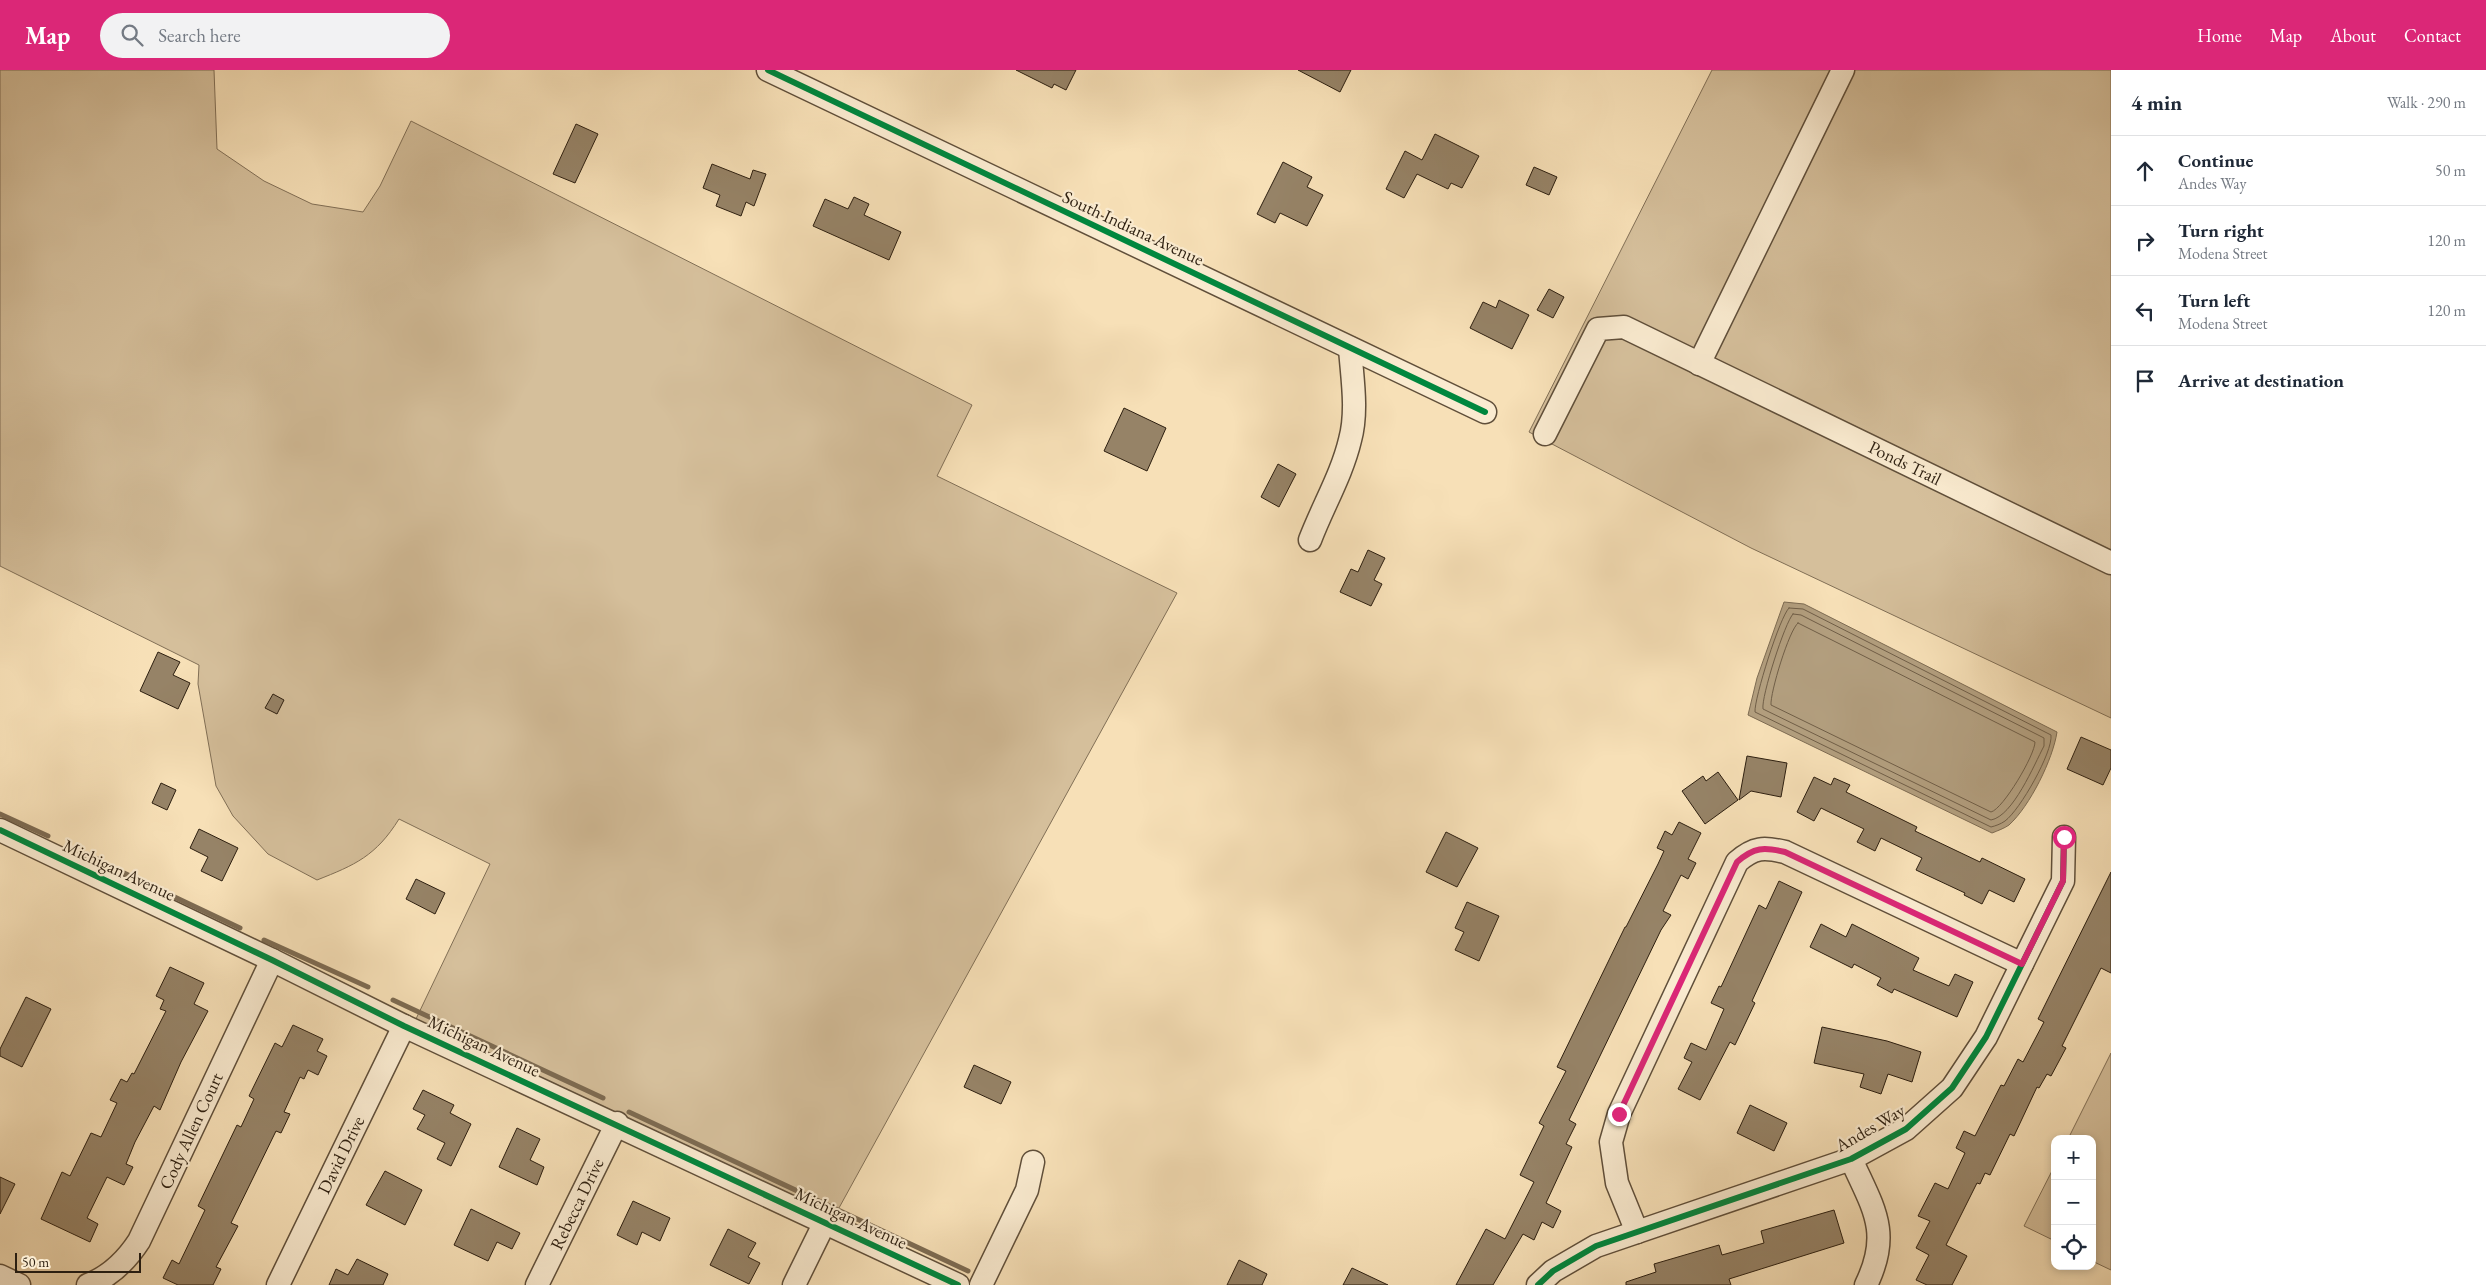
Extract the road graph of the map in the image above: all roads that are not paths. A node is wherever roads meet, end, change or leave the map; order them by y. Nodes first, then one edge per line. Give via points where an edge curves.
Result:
1 (768, 70) edge
2 (1844, 70) edge
3 (1350, 348) junction
4 (1698, 364) junction
5 (1485, 412) dead end
6 (1544, 434) dead end
7 (1310, 540) dead end
8 (2111, 563) edge
9 (0, 830) edge
10 (2064, 837) dead end
11 (272, 960) junction
12 (2022, 964) junction
13 (404, 1026) junction
14 (616, 1123) junction
15 (1851, 1159) junction
16 (1033, 1162) dead end
17 (825, 1222) junction
18 (1637, 1232) junction
19 (0, 1276) edge
20 (19, 1285) edge
21 (88, 1285) edge
22 (278, 1285) edge
23 (537, 1285) edge
24 (794, 1285) edge
25 (958, 1285) edge
26 (981, 1285) edge
27 (1538, 1285) edge
28 (1866, 1285) edge

1 - 3 street, South Indiana Avenue
2 - 4 street
3 - 5 street, South Indiana Avenue
3 - 7 street via 1351,438
4 - 6 street, Ponds Trail via 1624,328 1598,329
4 - 8 street, Ponds Trail
9 - 11 street, Michigan Avenue
10 - 12 street, Andes Way via 2063,881
11 - 13 street, Michigan Avenue
11 - 21 street, Cody Allen Court via 139,1241 109,1275
12 - 15 street, Andes Way via 1986,1037 1952,1088 1906,1129
12 - 18 street via 1785,852 1764,847 1745,854 1737,862 1619,1114 1611,1142 1617,1183
13 - 14 street, Michigan Avenue
13 - 22 street, David Drive
14 - 17 street, Michigan Avenue
14 - 23 street, Rebecca Drive
15 - 18 street, Andes Way
15 - 28 street via 1878,1220 1880,1232 1877,1260
16 - 26 street via 1027,1190
17 - 24 street
17 - 25 street, Michigan Avenue
18 - 27 street, Andes Way via 1596,1246 1553,1271
19 - 20 street

